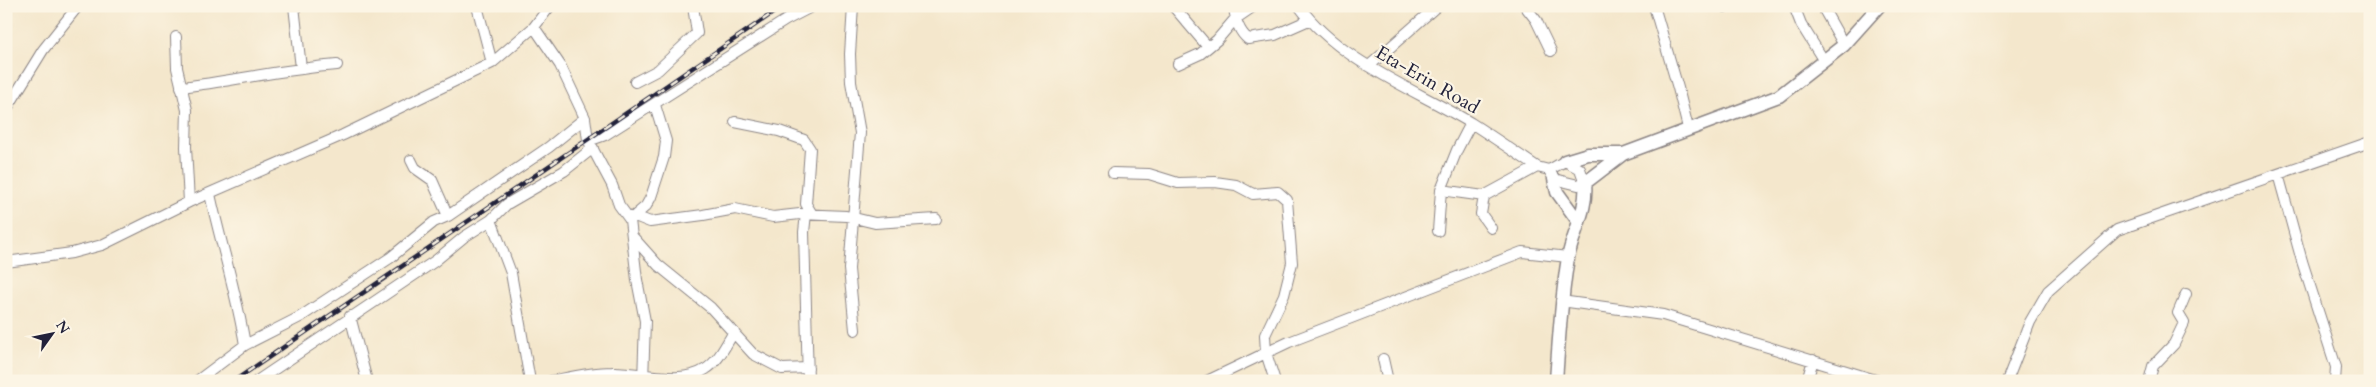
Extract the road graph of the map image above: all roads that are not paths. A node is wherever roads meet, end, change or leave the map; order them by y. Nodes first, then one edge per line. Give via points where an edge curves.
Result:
1 (78, 6) edge
2 (294, 6) edge
3 (477, 6) edge
4 (693, 6) edge
5 (813, 6) edge
6 (853, 6) edge
7 (1173, 6) edge
8 (1234, 6) edge
9 (1254, 6) edge
10 (1299, 6) edge
11 (1437, 6) edge
12 (1525, 6) edge
13 (1654, 6) edge
14 (1794, 6) edge
15 (1822, 6) edge
16 (1879, 6) edge
17 (546, 8) edge
18 (1235, 19) junction
19 (1309, 20) junction
20 (534, 27) junction
21 (176, 37) dead end
22 (1844, 45) junction
23 (1208, 47) junction
24 (1550, 51) dead end
25 (1824, 61) junction
26 (492, 63) junction
27 (1178, 64) dead end
28 (337, 65) dead end
29 (1369, 66) junction
30 (301, 68) junction
31 (636, 82) dead end
32 (181, 86) junction
33 (655, 105) junction
34 (6, 110) edge
35 (585, 118) junction
36 (734, 122) dead end
37 (1471, 123) junction
38 (1688, 128) junction
39 (2370, 142) edge
40 (591, 144) junction
41 (1623, 154) junction
42 (411, 160) dead end
43 (1565, 161) junction
44 (1537, 167) junction
45 (1113, 173) dead end
46 (2278, 174) junction
47 (1551, 175) junction
48 (1585, 183) junction
49 (1441, 190) junction
50 (210, 194) junction
51 (1484, 196) junction
52 (189, 202) junction
53 (809, 214) junction
54 (448, 216) junction
55 (633, 218) junction
56 (853, 218) junction
57 (936, 219) dead end
58 (491, 220) junction
59 (1578, 221) junction
60 (1491, 228) dead end
61 (1438, 231) dead end
62 (632, 236) junction
63 (1568, 257) junction
64 (6, 262) edge
65 (2186, 294) dead end
66 (1561, 301) junction
67 (350, 316) junction
68 (855, 330) dead end
69 (734, 332) junction
70 (245, 345) junction
71 (1266, 353) junction
72 (1383, 359) dead end
73 (1813, 360) junction
74 (808, 368) junction
75 (644, 377) edge
76 (197, 381) edge
77 (257, 381) edge
78 (367, 381) edge
79 (530, 381) edge
80 (551, 381) edge
81 (808, 381) edge
82 (1207, 381) edge
83 (1275, 381) edge
84 (1388, 381) edge
85 (1556, 381) edge
86 (1807, 381) edge
87 (1879, 381) edge
88 (2007, 381) edge
89 (2149, 381) edge
90 (2335, 381) edge

1 - 34 street via 43,50
2 - 30 street
3 - 26 street
4 - 31 street via 697,34 658,70
5 - 33 street
6 - 56 street via 851,82 860,133
7 - 23 street
8 - 18 street
9 - 18 street
10 - 19 street, Eta-Erin Road
11 - 29 street
12 - 24 street via 1536,20
13 - 38 street
14 - 25 street
15 - 22 street
16 - 22 street
17 - 20 street
18 - 19 street via 1248,39 1275,35
18 - 23 street
19 - 29 street, Eta-Erin Road
20 - 26 street
20 - 35 street via 560,66
21 - 32 street
22 - 25 street
23 - 27 street
25 - 38 street via 1779,96
26 - 50 street
28 - 30 street
29 - 37 street, Eta-Erin Road
30 - 32 street
32 - 52 street via 187,110
33 - 40 street
33 - 55 street via 666,141 664,157 651,197
35 - 40 street
35 - 54 street via 549,147
36 - 53 street via 804,140 810,149 806,204
37 - 44 street, Eta-Erin Road
37 - 49 street
38 - 41 street
39 - 46 street
40 - 55 street via 619,205
40 - 58 street via 564,171 507,204
41 - 43 street via 1588,154
41 - 48 street
42 - 54 street via 415,168 432,180
43 - 47 street
43 - 48 street via 1580,169
44 - 47 street, Eta-Erin Road
44 - 51 street
45 - 71 street via 1150,174 1178,183 1236,185 1253,194 1278,192 1287,200 1292,263 1284,295 1265,335
46 - 88 street via 2130,224 2103,240 2048,291 2030,322
46 - 90 street via 2336,367
47 - 48 street, Eta-Erin Road via 1578,185
47 - 59 street via 1557,192
48 - 59 street via 1586,196
49 - 51 street
49 - 61 street
50 - 52 street
50 - 70 street
51 - 60 street via 1481,214
52 - 64 street via 102,245 72,253
53 - 55 street via 772,217 735,208 650,222
53 - 56 street
53 - 74 street via 804,232
54 - 70 street via 434,222 390,258 300,317
55 - 62 street
56 - 57 street via 876,222
56 - 68 street via 849,269
58 - 67 street
58 - 79 street via 511,273
59 - 63 street
62 - 69 street via 658,265 711,308
62 - 75 street via 645,321
63 - 66 street
63 - 71 street via 1522,252
65 - 89 street via 2178,313 2184,323 2174,344 2153,366
66 - 73 street via 1663,315
66 - 85 street
67 - 77 street
67 - 78 street
69 - 74 street via 753,354 782,369
69 - 75 street via 705,370 669,378
70 - 76 street
71 - 82 street
71 - 83 street
72 - 84 street
73 - 86 street
73 - 87 street
74 - 81 street
75 - 80 street via 613,372

